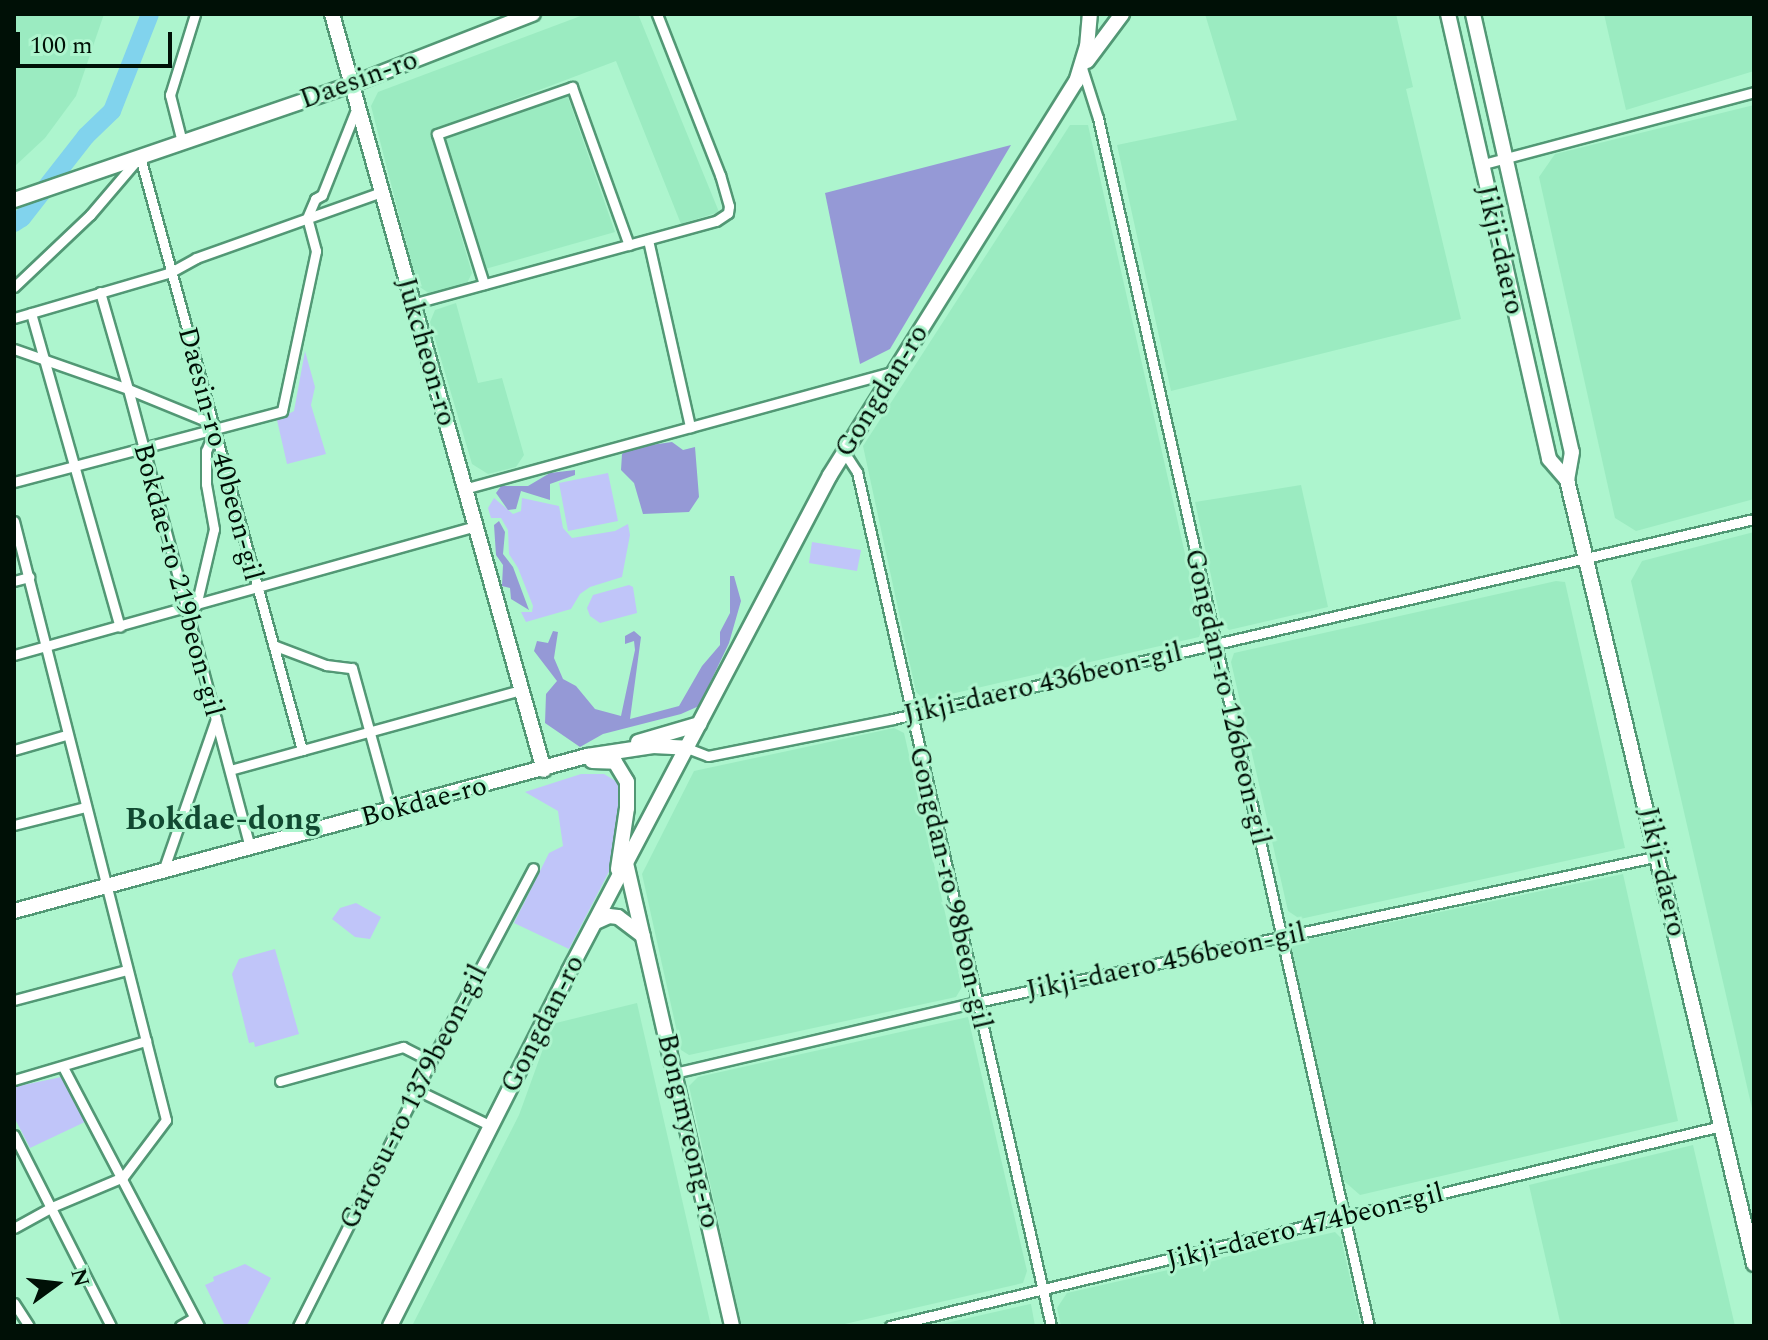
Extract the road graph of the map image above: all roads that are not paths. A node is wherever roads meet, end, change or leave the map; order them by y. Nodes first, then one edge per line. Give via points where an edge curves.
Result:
1 (195, 14) edge
2 (332, 14) edge
3 (533, 14) edge
4 (657, 14) edge
5 (1090, 14) edge
6 (1122, 14) edge
7 (1448, 14) edge
8 (1473, 14) edge
9 (1082, 68) junction
10 (353, 84) junction
11 (1754, 92) edge
12 (358, 104) junction
13 (182, 142) junction
14 (137, 158) junction
15 (1505, 158) junction
16 (1480, 165) junction
17 (381, 192) junction
18 (14, 200) edge
19 (307, 218) junction
20 (648, 240) junction
21 (629, 245) junction
22 (171, 272) junction
23 (484, 284) junction
24 (14, 287) edge
25 (100, 292) junction
26 (412, 304) junction
27 (31, 313) junction
28 (14, 318) edge
29 (14, 349) edge
30 (45, 363) junction
31 (893, 372) junction
32 (128, 389) junction
33 (690, 427) junction
34 (215, 429) junction
35 (141, 446) junction
36 (844, 452) junction
37 (73, 465) junction
38 (1567, 480) junction
39 (14, 482) edge
40 (464, 489) junction
41 (1754, 519) edge
42 (14, 521) edge
43 (475, 526) junction
44 (1586, 557) junction
45 (29, 577) junction
46 (14, 581) edge
47 (255, 589) junction
48 (191, 607) junction
49 (120, 627) junction
50 (273, 645) junction
51 (1216, 645) junction
52 (45, 648) junction
53 (14, 655) edge
54 (521, 690) junction
55 (910, 714) junction
56 (216, 719) junction
57 (699, 724) junction
58 (370, 731) junction
59 (66, 735) junction
60 (687, 748) junction
61 (14, 750) edge
62 (302, 750) junction
63 (581, 758) junction
64 (230, 770) junction
65 (544, 770) junction
66 (85, 807) junction
67 (391, 810) junction
68 (14, 825) edge
69 (250, 848) junction
70 (1659, 856) junction
71 (626, 863) junction
72 (533, 868) dead end
73 (163, 871) junction
74 (616, 883) junction
75 (105, 886) junction
76 (14, 911) edge
77 (596, 922) junction
78 (643, 936) junction
79 (1281, 937) junction
80 (127, 970) junction
81 (14, 1000) edge
82 (977, 1002) junction
83 (146, 1041) junction
84 (431, 1061) junction
85 (63, 1067) junction
86 (674, 1073) junction
87 (14, 1080) edge
88 (280, 1081) dead end
89 (417, 1090) junction
90 (491, 1126) junction
91 (1721, 1126) junction
92 (14, 1135) edge
93 (123, 1177) junction
94 (52, 1207) junction
95 (1344, 1218) junction
96 (14, 1228) edge
97 (1754, 1264) edge
98 (1043, 1290) junction
99 (14, 1303) edge
100 (196, 1322) edge
101 (29, 1326) edge
102 (111, 1326) edge
103 (180, 1326) edge
104 (298, 1326) edge
105 (390, 1326) edge
106 (732, 1326) edge
107 (890, 1326) edge
108 (1051, 1326) edge
109 (1369, 1326) edge

1 - 13 street via 170,95
2 - 10 street, Jukcheon-ro
3 - 10 street, Daesin-ro
4 - 20 street via 729,206 716,221
5 - 9 street
6 - 9 street, Gongdan-ro
7 - 16 street, Jikji-daero
8 - 15 street, Jikji-daero
9 - 31 street, Gongdan-ro
9 - 51 street, Gongdan-ro 126beon-gil via 1098,118
10 - 12 street, Jukcheon-ro
10 - 13 street, Daesin-ro
11 - 15 street
12 - 17 street, Jukcheon-ro
12 - 19 street via 322,195
13 - 14 street, Daesin-ro
14 - 18 street, Daesin-ro
14 - 22 street, Daesin-ro 40beon-gil
14 - 24 street via 90,215
15 - 16 street
15 - 38 street, Jikji-daero via 1572,452
16 - 38 street, Jikji-daero via 1549,459
17 - 19 street
17 - 26 street, Jukcheon-ro
19 - 22 street
19 - 34 street via 316,251 282,411
20 - 21 street
20 - 33 street
21 - 23 street
21 - 23 street via 572,87 437,134
22 - 25 street
22 - 34 street, Daesin-ro 40beon-gil
23 - 26 street
25 - 27 street
25 - 32 street, Bokdae-ro 219beon-gil
26 - 40 street, Jukcheon-ro
27 - 28 street
27 - 30 street
29 - 30 street
30 - 32 street
30 - 37 street
31 - 33 street
31 - 36 street, Gongdan-ro
32 - 34 street
32 - 35 street, Bokdae-ro 219beon-gil
33 - 40 street
34 - 35 street
34 - 47 street, Daesin-ro 40beon-gil
34 - 48 street via 206,462 214,529
35 - 37 street
35 - 48 street, Bokdae-ro 219beon-gil
36 - 55 street, Gongdan-ro 98beon-gil via 857,472
36 - 57 street, Gongdan-ro
37 - 39 street
37 - 49 street
38 - 44 street, Jikji-daero
40 - 43 street, Jukcheon-ro
41 - 44 street, Jikji-daero 436beon-gil
42 - 45 street
43 - 47 street
43 - 54 street, Jukcheon-ro
44 - 51 street, Jikji-daero 436beon-gil
44 - 70 street, Jikji-daero
45 - 46 street
45 - 52 street
47 - 48 street
47 - 50 street, Daesin-ro 40beon-gil
48 - 49 street
48 - 56 street, Bokdae-ro 219beon-gil
49 - 52 street
50 - 58 street via 326,665 352,668
50 - 62 street, Daesin-ro 40beon-gil
51 - 55 street, Jikji-daero 436beon-gil
51 - 79 street, Gongdan-ro 126beon-gil
52 - 53 street
52 - 59 street
54 - 58 street
54 - 65 street, Jukcheon-ro
55 - 60 street, Jikji-daero 436beon-gil via 708,756
55 - 82 street, Gongdan-ro 98beon-gil
56 - 64 street, Bokdae-ro 219beon-gil
56 - 73 street
57 - 60 street, Gongdan-ro
57 - 63 street
58 - 62 street
58 - 67 street
59 - 61 street
59 - 66 street
60 - 63 street, Bokdae-ro via 653,746
60 - 71 street, Gongdan-ro
62 - 64 street
63 - 65 street, Bokdae-ro
63 - 74 street via 615,762 627,782
64 - 69 street, Bokdae-ro 219beon-gil
65 - 67 street, Bokdae-ro
66 - 68 street
66 - 75 street
67 - 69 street, Bokdae-ro
69 - 73 street, Bokdae-ro
70 - 79 street, Jikji-daero 456beon-gil
70 - 91 street, Jikji-daero
71 - 74 street, Gongdan-ro
71 - 78 street, Bongmyeong-ro
72 - 84 street, Garosu-ro 1379beon-gil
73 - 75 street, Bokdae-ro
74 - 77 street, Gongdan-ro
75 - 76 street, Bokdae-ro
75 - 80 street
77 - 78 street via 618,917
77 - 90 street, Gongdan-ro
78 - 86 street, Bongmyeong-ro
79 - 82 street, Jikji-daero 456beon-gil
79 - 95 street, Gongdan-ro 126beon-gil
80 - 81 street
80 - 83 street
82 - 86 street, Jikji-daero 456beon-gil
82 - 98 street, Gongdan-ro 98beon-gil
83 - 85 street
83 - 93 street via 166,1120
84 - 88 street via 403,1047
84 - 89 street, Garosu-ro 1379beon-gil
85 - 87 street
85 - 93 street via 114,1169
86 - 106 street, Bongmyeong-ro
89 - 90 street
89 - 104 street, Garosu-ro 1379beon-gil
90 - 105 street, Gongdan-ro
91 - 95 street, Jikji-daero 474beon-gil
91 - 97 street, Jikji-daero
92 - 94 street
93 - 94 street
93 - 100 street
94 - 96 street
94 - 102 street
95 - 98 street, Jikji-daero 474beon-gil
95 - 109 street, Gongdan-ro 126beon-gil
98 - 107 street, Jikji-daero 474beon-gil
98 - 108 street, Gongdan-ro 98beon-gil
99 - 101 street
100 - 103 street

